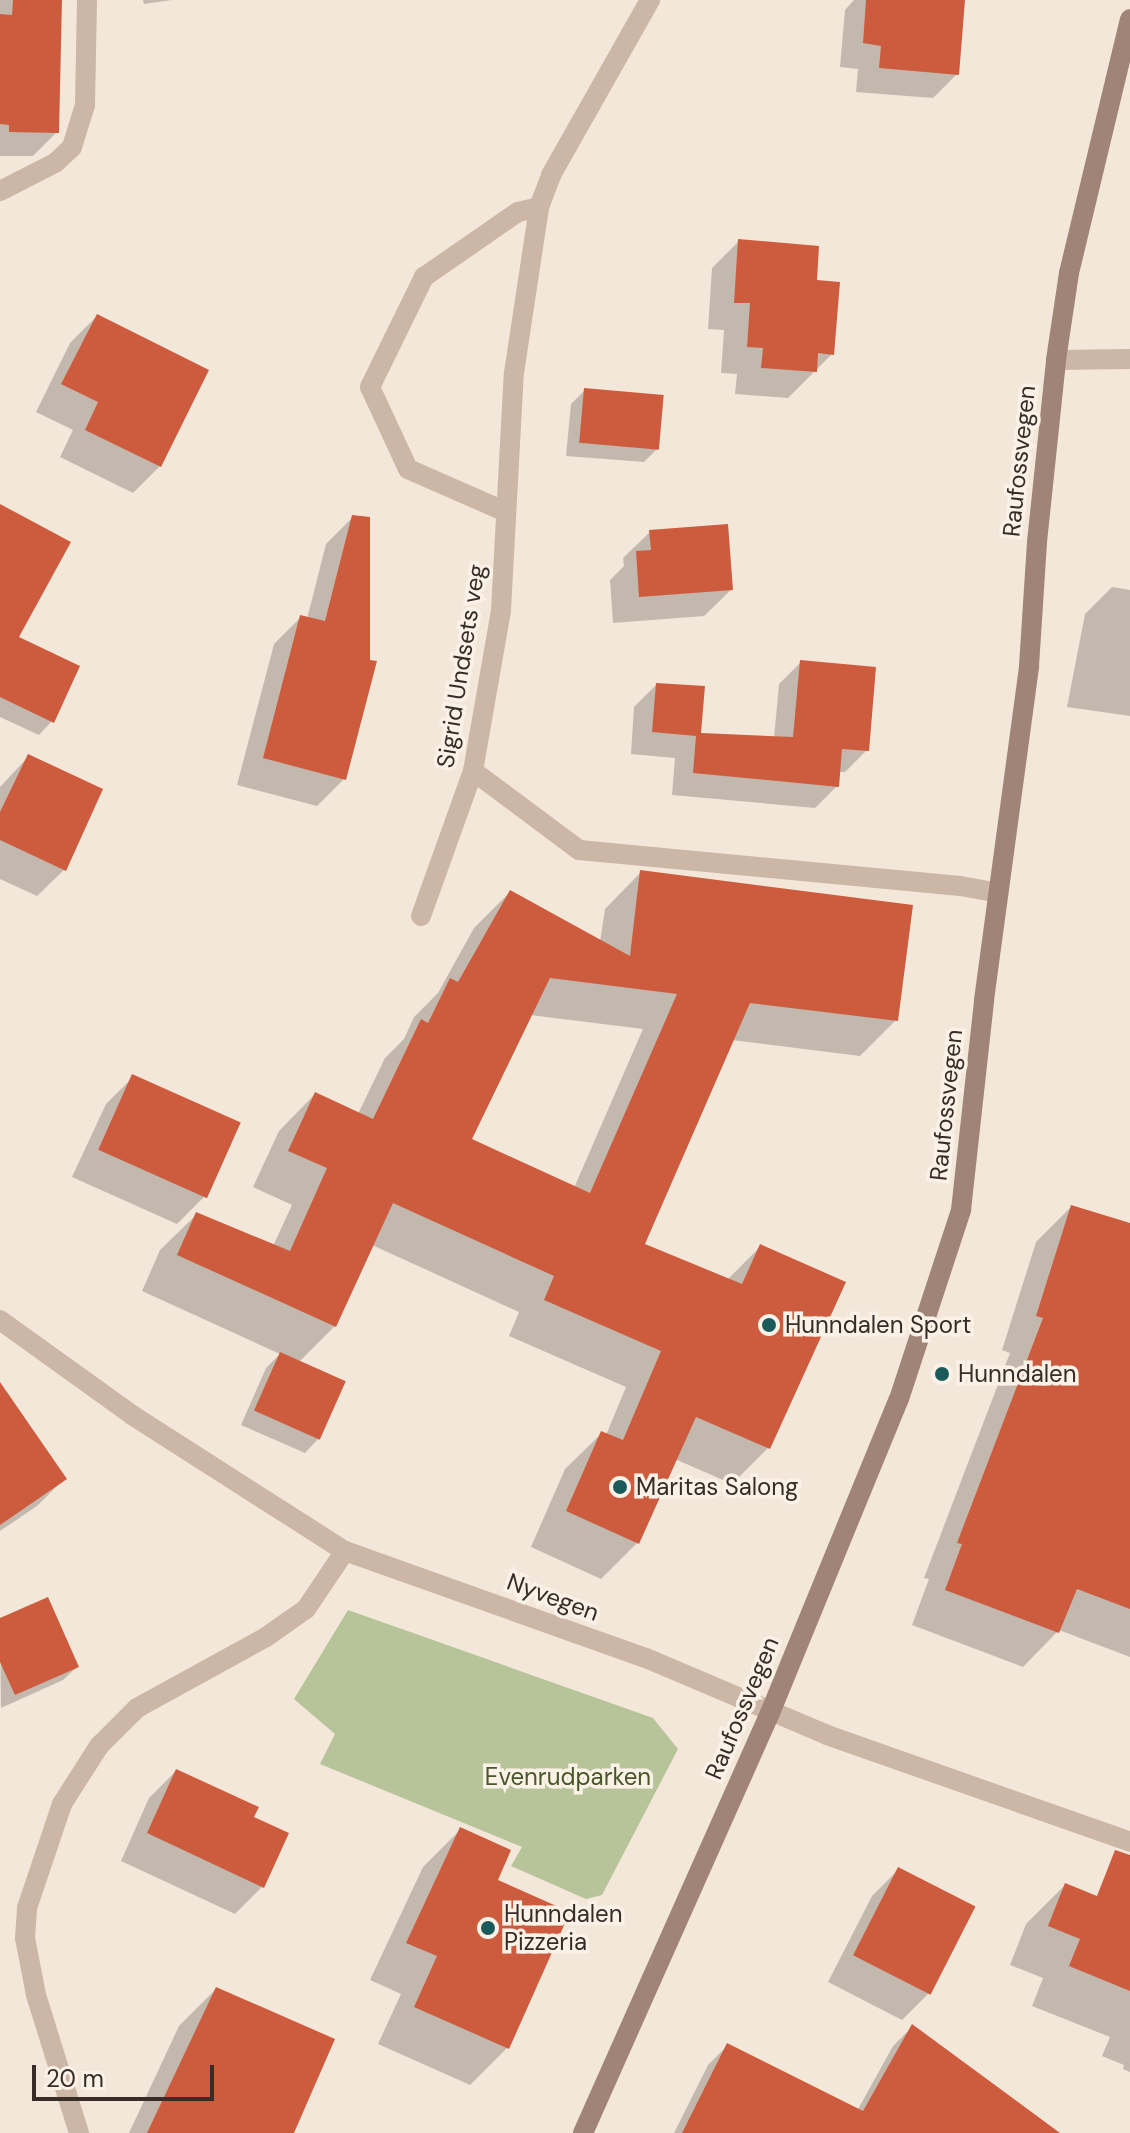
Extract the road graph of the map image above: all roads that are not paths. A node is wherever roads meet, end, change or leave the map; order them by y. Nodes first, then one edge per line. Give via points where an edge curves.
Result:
1 (87, 0) edge
2 (650, 0) edge
3 (1130, 19) edge
4 (0, 191) edge
5 (539, 207) junction
6 (1130, 359) edge
7 (1056, 360) junction
8 (506, 512) junction
9 (473, 771) junction
10 (998, 893) junction
11 (421, 916) dead end
12 (0, 1320) edge
13 (345, 1551) junction
14 (770, 1713) junction
15 (1130, 1842) edge
16 (79, 2133) edge
17 (583, 2133) edge

1 - 4 street via 85,105 72,147 55,163
2 - 5 street, Sigrid Undsets veg via 551,175
3 - 7 main road, Raufossvegen via 1069,273
5 - 8 street, Sigrid Undsets veg via 514,373
5 - 8 street via 518,212 424,277 370,387 408,469
6 - 7 street
7 - 10 main road, Raufossvegen via 1029,666
8 - 9 street, Sigrid Undsets veg via 501,610
9 - 10 street via 579,850
9 - 11 street, Sigrid Undsets veg
10 - 14 main road, Raufossvegen via 961,1210 899,1399
12 - 13 street, Nyvegen via 132,1415
13 - 14 street, Nyvegen via 646,1658
13 - 16 street via 306,1609 137,1708 99,1746 62,1804 27,1908 25,1938 36,1995
14 - 15 street, Nyvegen
14 - 17 main road, Raufossvegen

